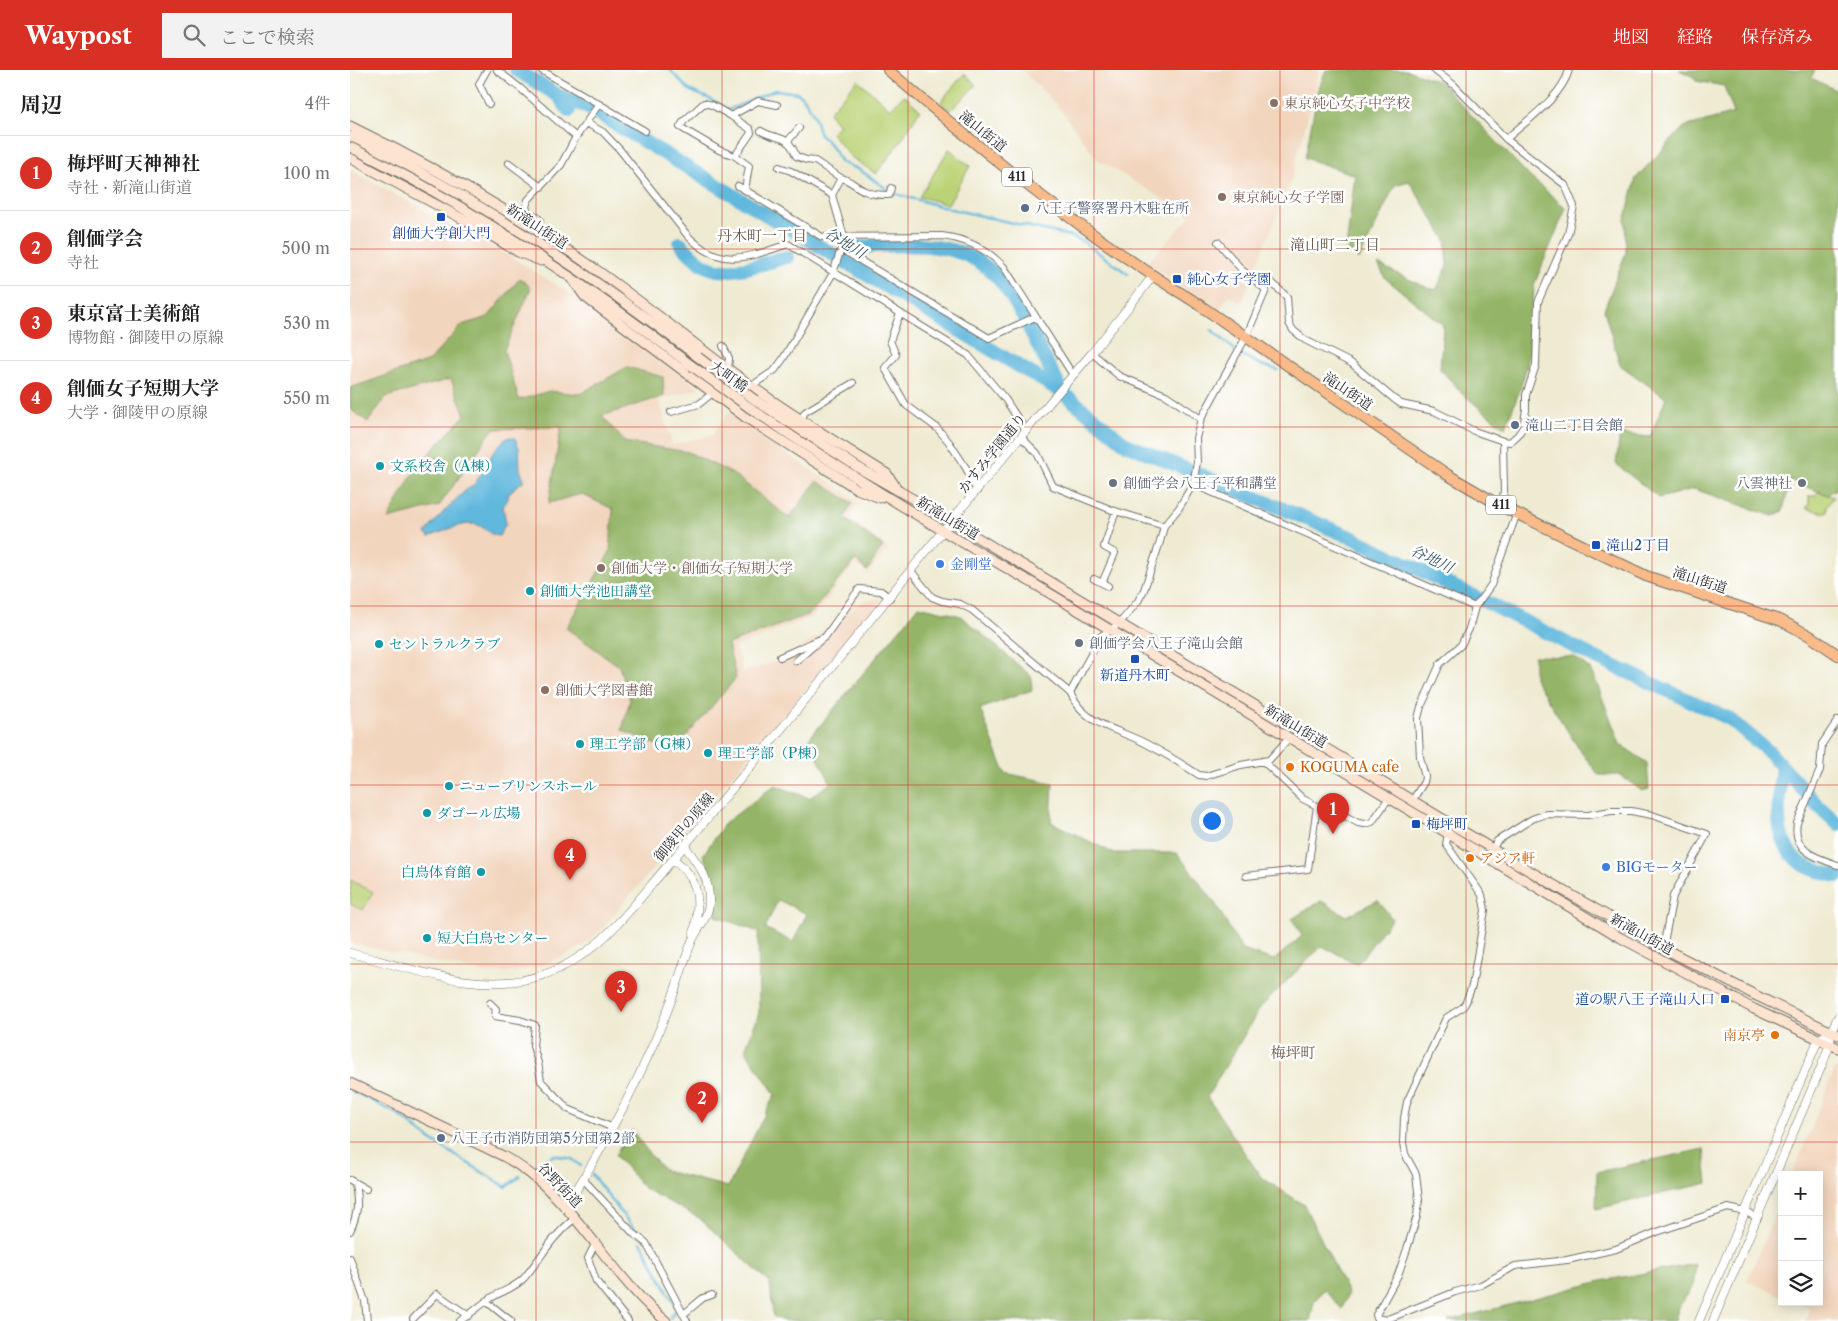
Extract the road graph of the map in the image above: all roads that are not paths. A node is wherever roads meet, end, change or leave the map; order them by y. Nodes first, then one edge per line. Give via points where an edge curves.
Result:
1 (487, 70) edge
2 (497, 70) edge
3 (541, 70) edge
4 (888, 70) edge
5 (1434, 70) edge
6 (1569, 70) edge
7 (489, 104) dead end
8 (598, 105) junction
9 (777, 106) dead end
10 (731, 116) junction
11 (587, 121) junction
12 (350, 126) edge
13 (800, 128) dead end
14 (645, 131) dead end
15 (761, 131) dead end
16 (350, 136) edge
17 (576, 137) junction
18 (1506, 140) junction
19 (787, 142) junction
20 (350, 147) edge
21 (735, 156) junction
22 (350, 158) edge
23 (509, 163) dead end
24 (779, 167) dead end
25 (841, 178) junction
26 (738, 186) dead end
27 (541, 187) junction
28 (891, 188) dead end
29 (745, 190) junction
30 (832, 195) junction
31 (535, 230) junction
32 (844, 237) junction
33 (1218, 242) dead end
34 (841, 250) junction
35 (553, 265) junction
36 (834, 271) junction
37 (571, 276) junction
38 (1153, 276) junction
39 (1251, 277) junction
40 (900, 313) junction
41 (1036, 317) junction
42 (1246, 337) junction
43 (723, 346) dead end
44 (1092, 353) junction
45 (698, 357) joint
46 (692, 366) joint
47 (728, 369) junction
48 (1072, 376) junction
49 (853, 383) dead end
50 (751, 386) junction
51 (826, 390) dead end
52 (712, 392) junction
53 (830, 397) junction
54 (755, 400) joint
55 (750, 408) joint
56 (735, 410) junction
57 (670, 412) dead end
58 (1201, 419) junction
59 (801, 420) junction
60 (1024, 434) junction
61 (1503, 441) junction
62 (1193, 482) junction
63 (898, 490) junction
64 (977, 491) junction
65 (897, 504) junction
66 (1502, 506) junction
67 (1116, 511) junction
68 (1517, 513) junction
69 (951, 522) junction
70 (1164, 526) junction
71 (943, 532) junction
72 (912, 571) junction
73 (1094, 579) dead end
74 (890, 598) junction
75 (1476, 605) junction
76 (1119, 624) junction
77 (1111, 630) junction
78 (825, 637) junction
79 (1838, 655) edge
80 (780, 657) dead end
81 (796, 662) dead end
82 (1070, 693) junction
83 (1838, 720) edge
84 (1289, 738) junction
85 (1263, 761) junction
86 (1355, 766) junction
87 (1350, 774) junction
88 (1389, 798) junction
89 (1412, 801) junction
90 (1317, 806) junction
91 (1448, 834) junction
92 (685, 846) junction
93 (1492, 850) junction
94 (673, 859) junction
95 (1838, 865) edge
96 (1246, 876) dead end
97 (693, 940) junction
98 (1664, 948) junction
99 (350, 953) edge
100 (490, 1003) dead end
101 (1838, 1017) edge
102 (1834, 1033) edge
103 (1818, 1040) junction
104 (1834, 1046) edge
105 (350, 1083) edge
106 (612, 1127) junction
107 (583, 1179) junction
108 (353, 1181) edge
109 (366, 1189) dead end
110 (565, 1208) junction
111 (1746, 1212) junction
112 (1758, 1218) junction
113 (574, 1219) junction
114 (351, 1229) edge
115 (595, 1244) junction
116 (350, 1258) edge
117 (712, 1295) dead end
118 (486, 1302) junction
119 (684, 1314) junction
120 (469, 1316) junction
121 (413, 1319) dead end
122 (367, 1321) edge
123 (460, 1321) edge
124 (511, 1321) edge
125 (628, 1321) edge
126 (666, 1321) edge
127 (687, 1321) edge
128 (1699, 1321) edge
129 (1713, 1321) edge

1 - 7 street via 479,84
2 - 17 street
3 - 8 street
4 - 38 highway, 滝山街道 / 411 via 1038,195
5 - 18 street via 1454,85
6 - 18 street via 1563,86
8 - 11 street
8 - 14 street
9 - 10 street via 758,101
10 - 21 street via 751,133
10 - 21 street via 704,103 680,127
11 - 17 street
11 - 36 street via 614,144 688,236 707,252 734,259 788,244
12 - 31 main road via 428,166
13 - 19 street
15 - 19 street
16 - 45 main road, 新滝山街道 via 448,188 532,238
17 - 27 street via 561,165
18 - 61 street via 1565,185 1574,206 1568,234 1538,302 1536,365 1526,395 1523,427 1510,442
19 - 25 street via 792,144 796,156 815,161
20 - 35 main road, 新滝山街道 via 458,205
21 - 29 street via 749,166
22 - 35 main road via 518,252
23 - 27 street
24 - 30 street
25 - 28 street via 876,195 889,195
25 - 30 street
26 - 29 street
27 - 31 street via 528,200 526,207 528,213 540,220
29 - 32 street via 822,237
30 - 32 street
31 - 47 main road via 628,293
32 - 34 street
32 - 41 street via 919,234 959,238 994,257 1004,267
33 - 39 street
34 - 36 street
34 - 41 street via 988,338
35 - 37 main road, 新滝山街道
36 - 40 street
36 - 50 street via 784,359 775,370
37 - 46 main road, 新滝山街道
37 - 52 main road via 585,297
38 - 42 highway, 滝山街道 / 411
38 - 44 street
39 - 42 street via 1266,290
39 - 61 street via 1270,281 1287,297 1292,330 1352,363 1401,404 1434,411
40 - 60 street via 968,355 1005,399
40 - 64 street via 890,340 896,355 885,368 906,405 949,442
41 - 48 street
42 - 58 street
42 - 66 highway, 滝山街道 / 411 via 1448,475
43 - 47 street via 729,358
44 - 48 street
44 - 58 street via 1119,376 1166,395
45 - 54 main road, 大町橋, bridge
46 - 55 main road, 大町橋, bridge
47 - 50 main road
47 - 52 street
48 - 60 street, かすみ学園通り
49 - 53 street
50 - 56 street
50 - 59 main road
51 - 53 street
52 - 56 main road
52 - 57 street via 699,404
53 - 59 street via 805,412
54 - 63 main road, 新滝山街道
55 - 65 main road, 新滝山街道
56 - 65 main road via 856,489
58 - 62 street via 1196,438 1197,462
59 - 63 main road via 887,474
60 - 64 street, かすみ学園通り
60 - 67 street via 1052,486
61 - 66 street
62 - 70 street via 1179,508
62 - 75 street
63 - 69 main road, 新滝山街道
64 - 69 street, かすみ学園通り
65 - 71 main road, 新滝山街道
66 - 68 highway, 滝山街道 / 411
67 - 70 street
67 - 73 street via 1104,547 1116,553 1105,584
68 - 75 street via 1489,588
68 - 79 highway, 滝山街道 / 411 via 1646,576 1782,621
69 - 71 street, 御陵甲の原線
69 - 76 main road, 新滝山街道
70 - 76 street via 1144,590
71 - 72 street, 御陵甲の原線
71 - 77 main road, 新滝山街道
72 - 74 street, 御陵甲の原線
72 - 82 street via 932,597 972,610
74 - 78 street via 881,591 859,589
74 - 92 street, 御陵甲の原線
75 - 89 street via 1461,645 1440,664 1421,708 1418,718 1420,757 1425,777
76 - 77 street
76 - 86 main road, 新滝山街道
77 - 82 street via 1101,636
77 - 84 main road, 新滝山街道
78 - 80 street
78 - 81 street
82 - 85 street via 1075,704 1092,720 1147,744 1199,775
83 - 95 street via 1822,744 1820,770 1796,823 1795,833 1806,852
84 - 85 street via 1269,760
84 - 87 main road, 新滝山街道
85 - 90 street via 1303,799
86 - 87 main road
86 - 89 main road, 新滝山街道
87 - 88 main road, 新滝山街道
88 - 90 street via 1372,822 1366,824
88 - 91 main road, 新滝山街道
89 - 93 main road, 新滝山街道
90 - 96 street via 1308,869
91 - 103 main road, 新滝山街道 via 1658,959
91 - 111 street via 1446,844 1482,895 1485,910 1472,986 1466,1002 1446,1018 1407,1102 1403,1143 1416,1174 1417,1216 1398,1275 1379,1307 1377,1318 1393,1318 1455,1292 1481,1285 1515,1266 1567,1260 1616,1249 1728,1208
92 - 94 street, 御陵甲の原線
92 - 97 street via 708,882 710,901
93 - 98 main road, 新滝山街道
93 - 98 street via 1496,841 1546,814 1588,816 1631,811 1707,834 1672,896
94 - 97 street via 689,873 694,883 698,910
94 - 99 street, 御陵甲の原線 via 611,932 568,964 542,975 515,981 462,981
97 - 106 street via 656,1037
98 - 102 main road, 新滝山街道
100 - 106 street via 496,1009 495,1016 535,1025 533,1046 540,1081 568,1109
101 - 102 street
102 - 103 street
102 - 104 street
103 - 104 main road, 新滝山街道
103 - 111 street
104 - 112 street
105 - 110 main road, 谷野街道 via 514,1162 542,1183
106 - 107 street
107 - 110 street
107 - 119 street via 643,1240
108 - 109 street
108 - 114 street via 358,1203
110 - 113 main road, 谷野街道
111 - 112 street
111 - 128 street
112 - 129 street
113 - 115 main road, 谷野街道
113 - 118 street via 550,1242 523,1279
115 - 125 street via 588,1258 596,1281
115 - 126 main road, 谷野街道 via 643,1301
116 - 122 street via 365,1301
117 - 119 street via 703,1298
118 - 120 street
118 - 124 street
119 - 127 street
120 - 121 street via 437,1294
120 - 123 street

